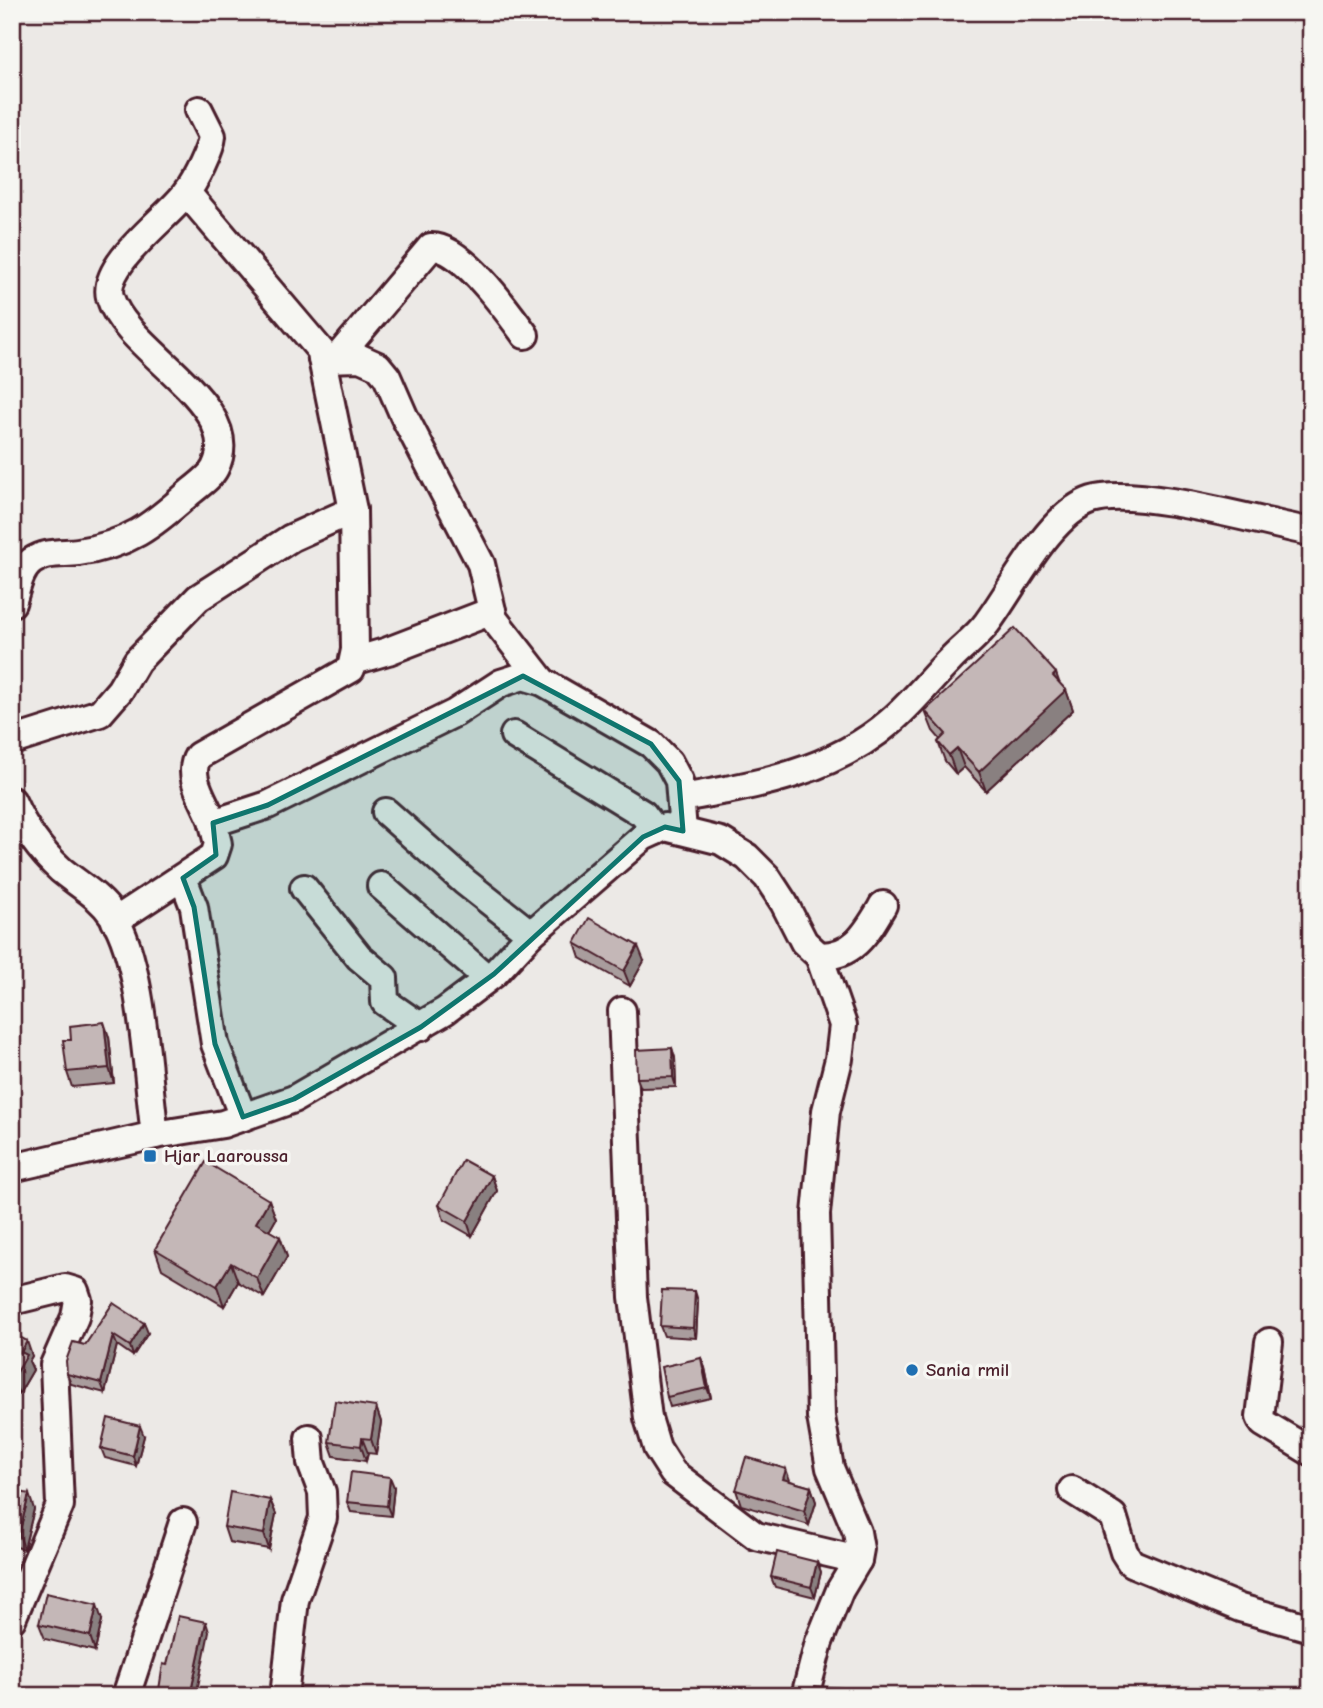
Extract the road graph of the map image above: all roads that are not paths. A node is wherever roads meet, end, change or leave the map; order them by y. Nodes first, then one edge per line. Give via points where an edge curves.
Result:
1 (199, 110) dead end
2 (187, 193) junction
3 (526, 335) dead end
4 (329, 358) junction
5 (353, 510) junction
6 (1311, 533) edge
7 (12, 603) edge
8 (492, 611) junction
9 (354, 661) junction
10 (543, 682) junction
11 (514, 735) dead end
12 (12, 741) edge
13 (681, 798) junction
14 (12, 801) edge
15 (386, 812) dead end
16 (213, 824) junction
17 (656, 831) junction
18 (683, 831) junction
19 (183, 878) junction
20 (381, 886) dead end
21 (304, 888) dead end
22 (883, 905) dead end
23 (115, 921) junction
24 (531, 934) junction
25 (819, 956) junction
26 (488, 978) junction
27 (622, 1011) dead end
28 (421, 1027) junction
29 (243, 1117) junction
30 (155, 1135) junction
31 (12, 1168) edge
32 (12, 1301) edge
33 (1269, 1342) dead end
34 (309, 1438) dead end
35 (1311, 1452) edge
36 (1072, 1490) dead end
37 (183, 1522) dead end
38 (858, 1560) junction
39 (12, 1619) edge
40 (1311, 1628) edge
41 (126, 1696) edge
42 (284, 1696) edge
43 (805, 1696) edge

1 - 2 street via 209,128 211,145
2 - 4 street
2 - 7 street via 138,243 115,272 109,291 136,334 217,424 221,436 215,468 140,534 34,559 22,574
3 - 4 street via 493,290 444,249 431,247
4 - 5 street
4 - 8 street via 360,358 378,366 387,377 481,564
5 - 9 street
5 - 12 street via 291,538 198,598 137,661 100,713
6 - 13 street via 1152,499 1094,499 1076,507 1056,526 985,626 890,723 859,744 797,773 757,786
8 - 9 street
8 - 10 street
9 - 16 street via 345,675 198,756 193,774
10 - 13 street via 651,744 669,762
10 - 16 street via 513,678 455,713 332,774 268,805
11 - 17 street via 643,814
13 - 18 street
14 - 23 street via 21,822 45,852 91,892
15 - 24 street
16 - 19 street via 216,854
17 - 18 street via 666,827
17 - 24 street via 643,837
18 - 25 street via 721,841 747,857 784,903 804,942
19 - 23 street
19 - 29 street via 194,907 215,1044
20 - 26 street
21 - 28 street via 359,957 384,978 385,1002
22 - 25 street via 867,932 848,950 837,956
23 - 30 street via 131,958
24 - 26 street
25 - 38 street via 843,1025 826,1111 816,1213 821,1417 830,1468 860,1540
26 - 28 street
27 - 38 street via 633,1297 645,1397 657,1448 673,1473 755,1536
28 - 29 street via 294,1098
29 - 30 street via 223,1125
30 - 31 street
32 - 39 street via 65,1288 75,1291 78,1300 54,1365 60,1505
33 - 35 street via 1260,1417
34 - 42 street via 323,1518 295,1600
36 - 40 street via 1114,1516 1131,1563 1240,1608
37 - 41 street
38 - 43 street via 824,1631

